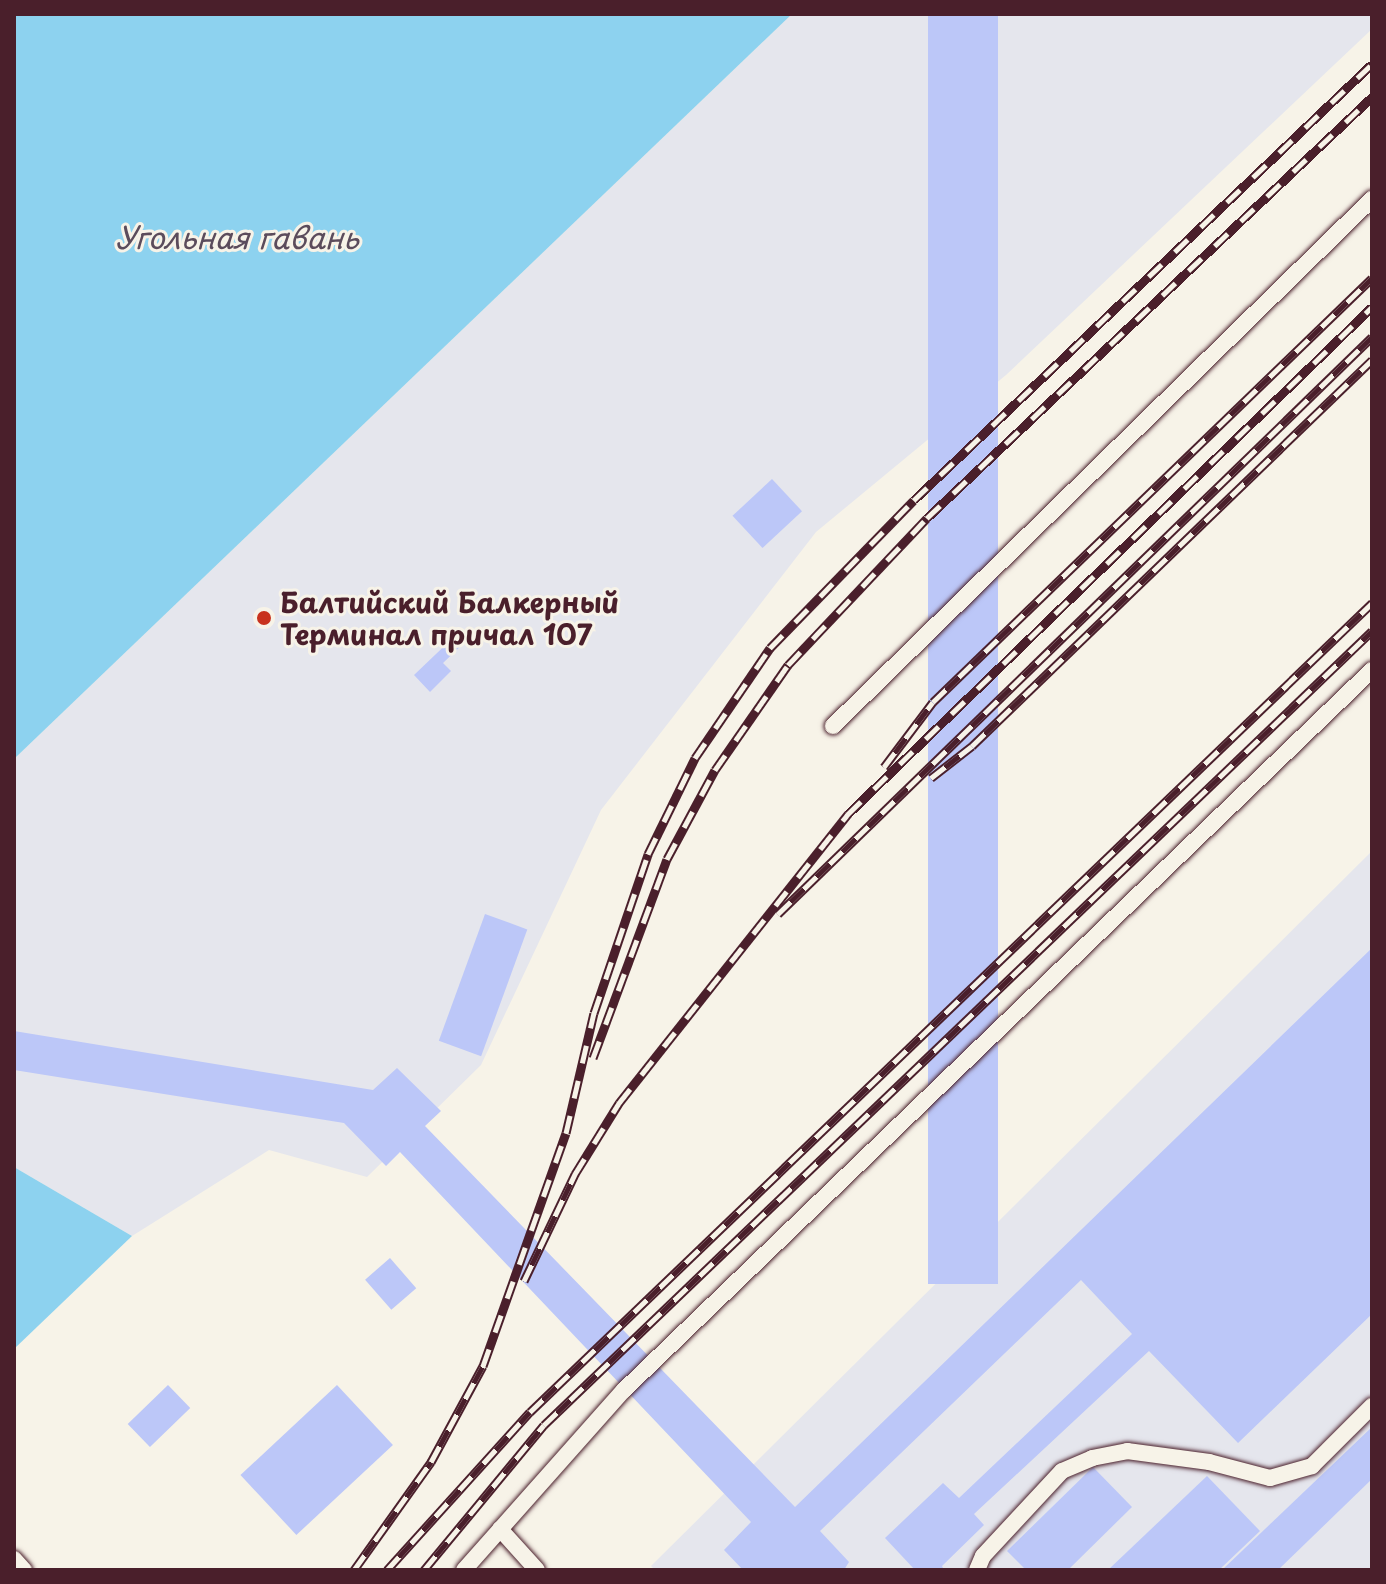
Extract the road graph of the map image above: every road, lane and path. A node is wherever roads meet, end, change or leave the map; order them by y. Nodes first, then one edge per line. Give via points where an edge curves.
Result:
1 (1372, 199) edge
2 (1372, 670) edge
3 (833, 726) dead end
4 (1372, 1406) edge
5 (500, 1529) junction
6 (14, 1559) edge
7 (24, 1570) edge
8 (464, 1570) edge
9 (537, 1570) edge
10 (977, 1570) edge

1 - 3 lane
2 - 5 lane via 624,1390
4 - 10 lane via 1312,1466 1270,1478 1209,1462 1127,1451 1082,1462 1062,1471 983,1556
5 - 8 lane
5 - 9 lane
6 - 7 lane

